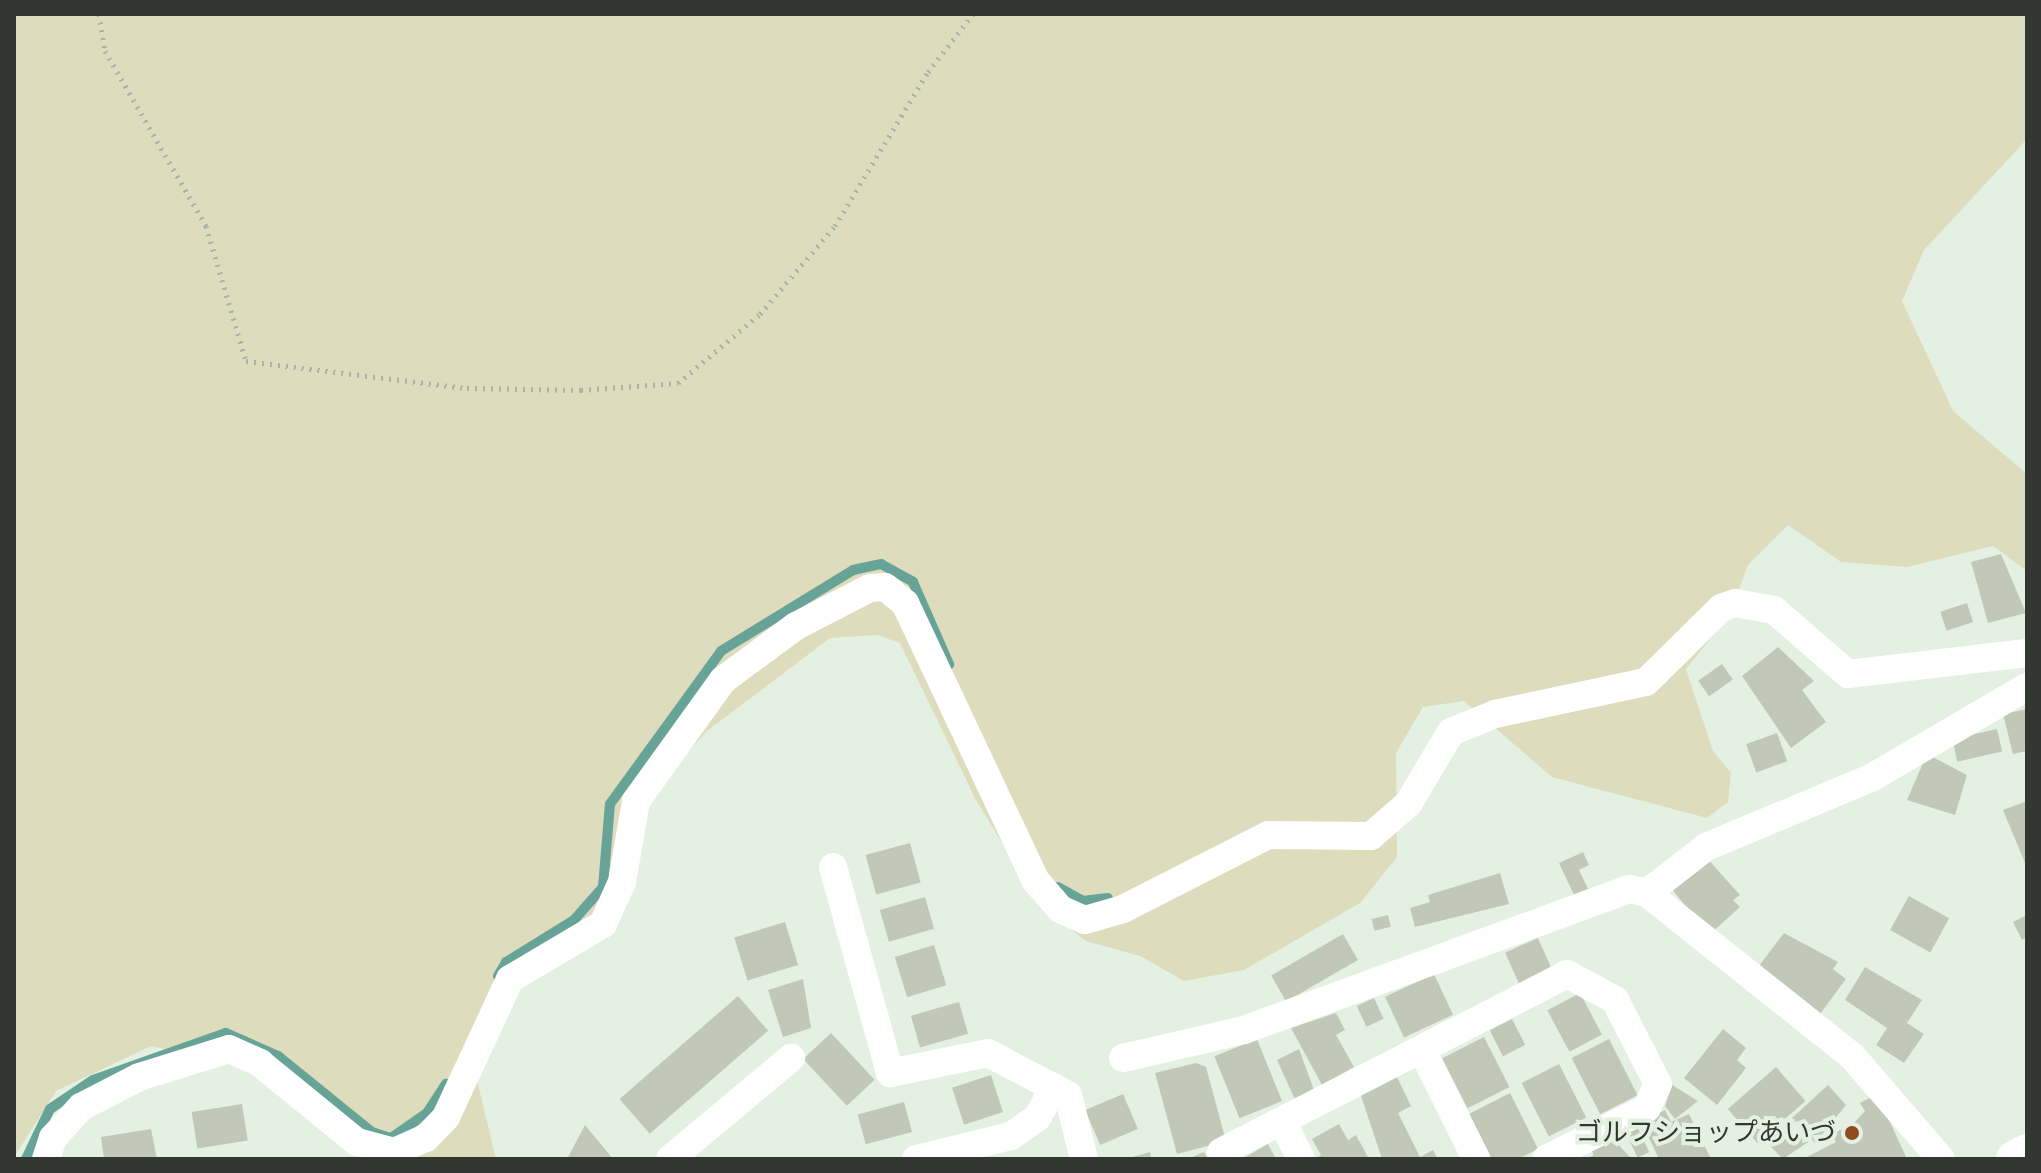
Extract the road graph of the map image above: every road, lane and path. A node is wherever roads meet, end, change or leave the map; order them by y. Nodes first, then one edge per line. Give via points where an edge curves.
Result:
1 (99, 14) edge
2 (973, 14) edge
3 (2027, 653) edge
4 (2027, 687) edge
5 (833, 867) dead end
6 (1647, 893) junction
7 (1423, 1052) junction
8 (791, 1058) dead end
9 (1123, 1058) dead end
10 (1054, 1087) junction
11 (1282, 1121) junction
12 (1221, 1152) dead end
13 (2027, 1152) edge
14 (46, 1159) edge
15 (670, 1159) edge
16 (916, 1159) edge
17 (1084, 1159) edge
18 (1301, 1159) edge
19 (1476, 1159) edge
20 (1546, 1159) edge
21 (1941, 1159) edge
22 (2014, 1159) edge

1 - 2 path via 105,51 206,226 246,361 467,388 581,390 678,383 760,314 835,226 928,72
3 - 14 street via 1848,674 1774,610 1735,603 1721,608 1646,682 1495,714 1451,732 1408,804 1371,836 1268,835 1123,909 1085,920 1060,909 1036,881 905,603 885,587 870,588 796,626 715,690 636,801 622,882 603,924 510,979 446,1117 426,1138 394,1152 357,1142 260,1063 229,1049 139,1077 81,1107 53,1138
4 - 6 street via 1871,778 1706,847
5 - 10 street via 890,1073 988,1053
6 - 9 street via 1630,889 1593,898 1527,930 1244,1030
6 - 21 street via 1879,1080
7 - 11 street
7 - 19 street
7 - 20 street via 1567,974 1615,1000 1658,1084 1647,1108
8 - 15 street
10 - 16 street via 1037,1118 1011,1136
10 - 17 street via 1068,1095
11 - 12 street
11 - 18 street
13 - 22 street

